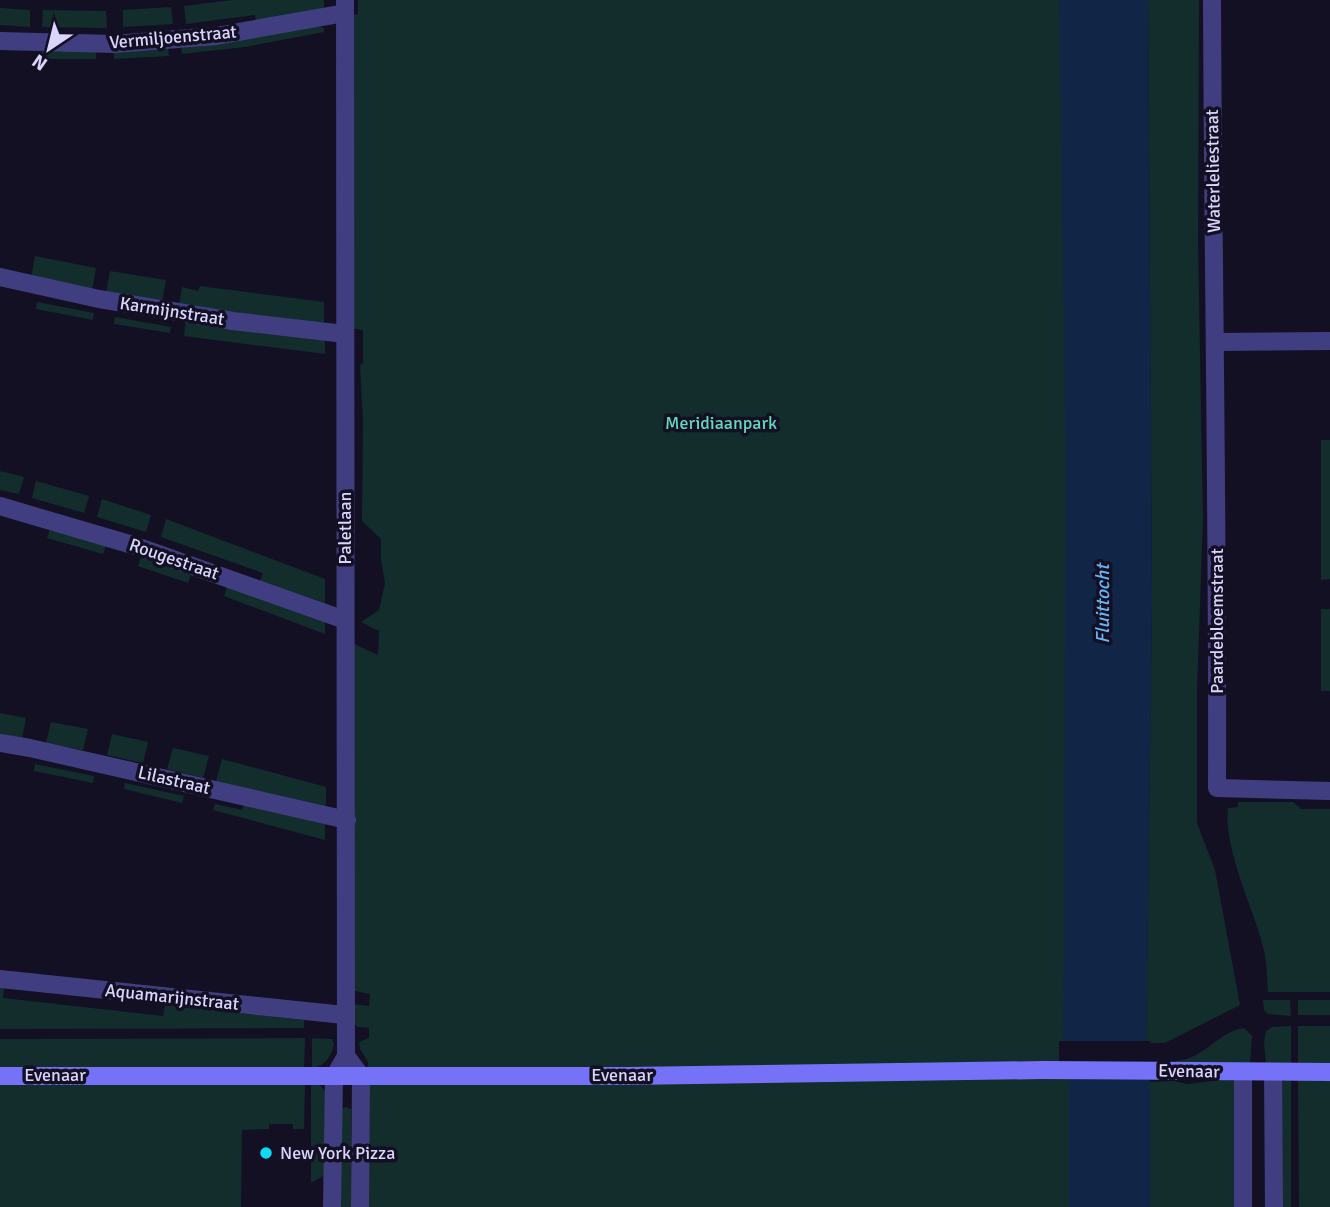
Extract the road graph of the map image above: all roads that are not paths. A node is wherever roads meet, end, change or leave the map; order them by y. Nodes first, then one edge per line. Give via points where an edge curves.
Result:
1 (1212, 0) edge
2 (345, 6) edge
3 (0, 41) edge
4 (0, 277) edge
5 (345, 334) junction
6 (1330, 341) edge
7 (1216, 342) junction
8 (0, 506) edge
9 (345, 620) junction
10 (0, 743) edge
11 (1330, 792) edge
12 (347, 820) junction
13 (0, 979) edge
14 (344, 1015) junction
15 (346, 1056) junction
16 (1243, 1073) junction
17 (1273, 1073) junction
18 (1330, 1073) edge
19 (0, 1076) edge
20 (360, 1076) junction
21 (334, 1077) junction
22 (332, 1207) edge
23 (360, 1207) edge
24 (1243, 1207) edge
25 (1274, 1207) edge

1 - 7 street, Waterleliestraat
2 - 3 street, Vermiljoenstraat via 216,36 114,44
2 - 5 street, Paletlaan
4 - 5 street, Karmijnstraat via 112,302
5 - 9 street, Paletlaan
6 - 7 street
7 - 11 street, Paardebloemstraat via 1217,788
8 - 9 street, Rougestraat via 136,545
9 - 12 street, Paletlaan
10 - 12 street, Lilastraat
12 - 14 street, Paletlaan
13 - 14 street, Aquamarijnstraat
14 - 15 street, Paletlaan
15 - 20 street
15 - 21 street
16 - 17 main road, Evenaar
16 - 20 main road, Evenaar via 1043,1070
16 - 24 street, Evenaar
17 - 18 main road, Evenaar
17 - 25 street
19 - 21 main road, Evenaar
20 - 21 main road, Evenaar
20 - 23 street
21 - 22 street

